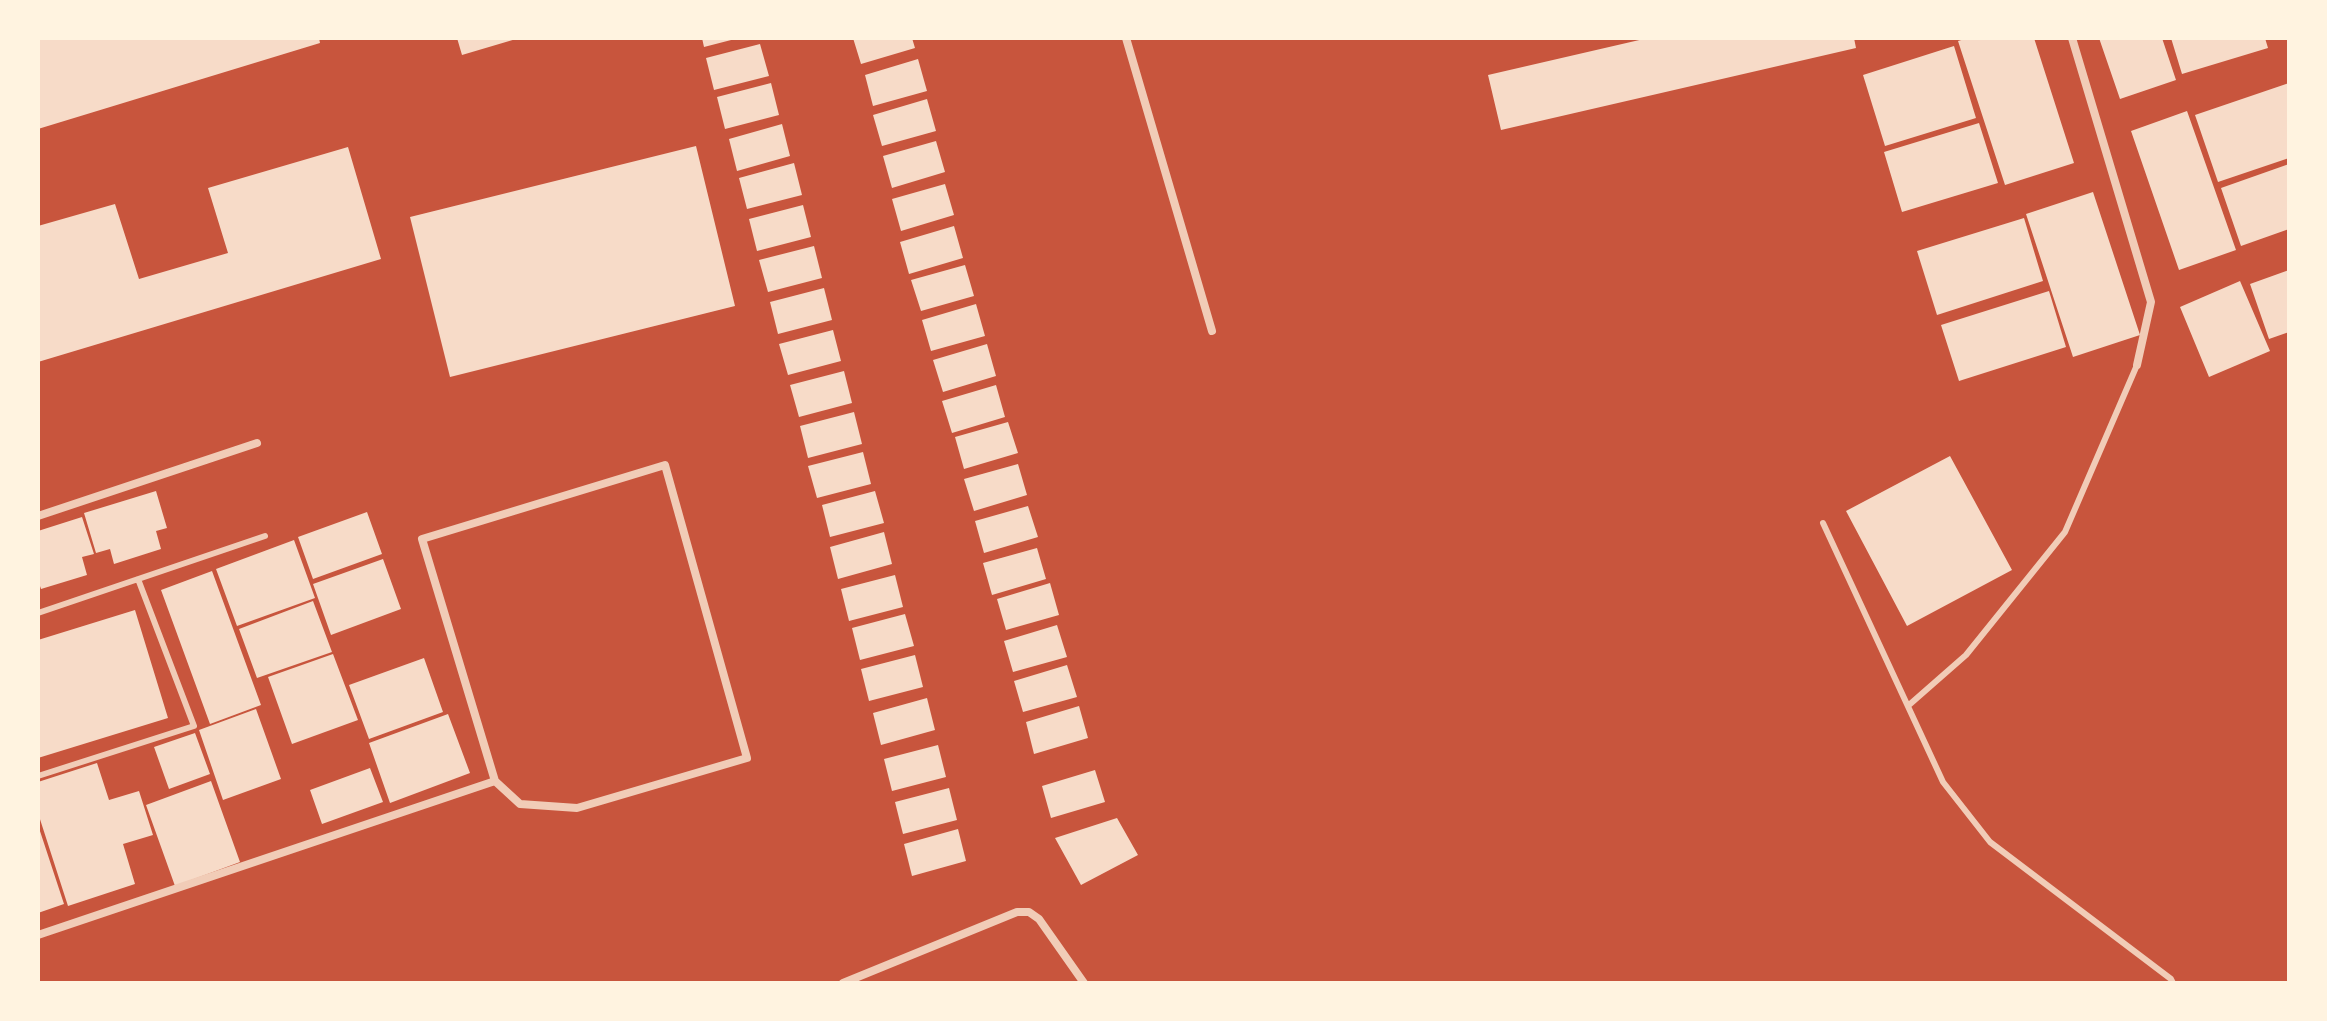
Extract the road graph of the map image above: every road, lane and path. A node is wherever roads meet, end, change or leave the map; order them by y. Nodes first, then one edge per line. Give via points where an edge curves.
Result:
1 (1126, 38) edge
2 (2072, 38) edge
3 (1212, 331) dead end
4 (2137, 365) joint
5 (257, 443) dead end
6 (38, 516) edge
7 (1823, 523) dead end
8 (265, 536) dead end
9 (138, 579) junction
10 (38, 613) edge
11 (1909, 705) junction
12 (38, 776) edge
13 (495, 781) junction
14 (38, 935) edge
15 (843, 983) edge
16 (1084, 983) edge
17 (2173, 983) edge

1 - 3 street
2 - 4 street via 2151,302
4 - 11 lane via 2065,532 1966,655
5 - 6 street
7 - 11 lane
8 - 9 lane
9 - 10 lane
9 - 12 lane via 194,726
11 - 17 lane via 1943,782 1990,842
13 - 13 street via 520,804 577,808 747,758 665,465 422,539
13 - 14 street
15 - 16 street via 1017,912 1039,919

